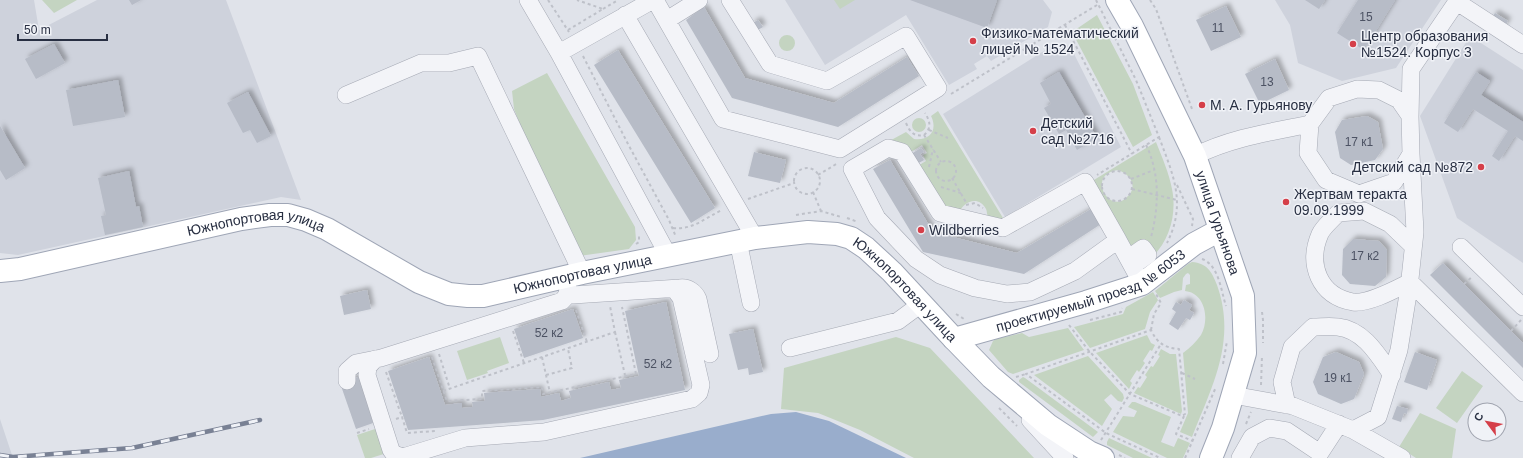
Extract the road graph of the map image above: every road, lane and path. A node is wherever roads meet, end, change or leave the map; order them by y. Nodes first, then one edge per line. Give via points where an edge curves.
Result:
1 (528, 0) edge
2 (548, 0) edge
3 (577, 0) edge
4 (618, 0) edge
5 (654, 0) edge
6 (699, 0) edge
7 (730, 0) edge
8 (1096, 0) edge
9 (1457, 1) edge
10 (1107, 3) edge
11 (603, 9) junction
12 (625, 16) junction
13 (667, 20) junction
14 (1065, 25) junction
15 (572, 37) junction
16 (1523, 45) edge
17 (559, 53) junction
18 (346, 95) dead end
19 (950, 95) dead end
20 (924, 111) dead end
21 (1410, 118) junction
22 (911, 119) dead end
23 (1310, 124) junction
24 (929, 130) junction
25 (924, 135) junction
26 (1159, 137) junction
27 (948, 138) dead end
28 (1146, 145) junction
29 (933, 149) junction
30 (1132, 154) junction
31 (1411, 154) junction
32 (1195, 156) junction
33 (942, 162) junction
34 (838, 163) dead end
35 (928, 169) dead end
36 (1154, 170) junction
37 (818, 175) junction
38 (952, 178) junction
39 (1131, 179) junction
40 (1085, 182) junction
41 (1175, 182) junction
42 (939, 187) dead end
43 (1132, 189) junction
44 (813, 192) junction
45 (961, 193) junction
46 (1157, 196) junction
47 (1177, 200) junction
48 (967, 204) dead end
49 (821, 211) dead end
50 (669, 220) dead end
51 (1220, 230) junction
52 (1189, 232) dead end
53 (747, 240) junction
54 (1118, 240) junction
55 (1167, 244) dead end
56 (1413, 246) junction
57 (1461, 247) dead end
58 (1143, 248) dead end
59 (668, 255) junction
60 (1200, 259) dead end
61 (0, 271) edge
62 (572, 281) junction
63 (1410, 282) junction
64 (670, 288) junction
65 (1150, 291) junction
66 (607, 293) junction
67 (751, 303) dead end
68 (921, 304) junction
69 (629, 306) dead end
70 (1523, 307) edge
71 (576, 310) dead end
72 (1227, 310) dead end
73 (1523, 318) edge
74 (1069, 325) dead end
75 (1151, 330) junction
76 (513, 331) dead end
77 (1511, 331) dead end
78 (615, 332) junction
79 (1227, 336) dead end
80 (954, 339) junction
81 (587, 342) junction
82 (1161, 344) junction
83 (433, 347) junction
84 (568, 348) junction
85 (790, 348) dead end
86 (1089, 351) junction
87 (710, 354) dead end
88 (542, 358) junction
89 (524, 363) junction
90 (380, 364) junction
91 (1222, 370) dead end
92 (1182, 373) junction
93 (625, 374) dead end
94 (1026, 374) junction
95 (1392, 374) junction
96 (546, 375) junction
97 (991, 376) junction
98 (1012, 379) dead end
99 (1195, 379) dead end
100 (347, 381) dead end
101 (450, 389) junction
102 (1225, 389) junction
103 (443, 391) junction
104 (550, 393) junction
105 (1523, 393) edge
106 (1130, 394) junction
107 (1287, 405) junction
108 (1184, 416) junction
109 (402, 417) junction
110 (383, 424) junction
111 (1346, 427) junction
112 (437, 431) dead end
113 (357, 433) dead end
114 (1106, 433) junction
115 (1193, 441) junction
116 (1321, 456) edge
117 (1065, 458) edge
118 (1103, 458) edge
119 (1160, 458) edge
120 (1185, 458) edge
121 (1211, 458) edge
122 (1240, 458) edge
123 (1402, 458) edge

1 - 17 street
2 - 15 path
3 - 11 path
4 - 11 path
5 - 12 street
5 - 13 street
6 - 13 street
7 - 13 street via 770,64 827,81 906,36 938,88 840,149 723,119
8 - 10 path
9 - 16 street
9 - 21 street via 1411,69
10 - 14 path
10 - 26 path
10 - 32 main road, улица Гурьянова via 1132,26
11 - 15 path
12 - 15 street
12 - 53 street
14 - 19 path
14 - 30 path
15 - 17 street
15 - 50 path
17 - 59 street
18 - 62 street via 421,63 449,63 478,56
20 - 24 path via 930,122
21 - 23 street via 1399,100 1379,90 1357,89 1329,98
21 - 31 street
22 - 25 path via 905,122 910,131 916,135
23 - 31 street via 1308,152 1326,180 1359,194 1394,182
23 - 32 street via 1235,140 1207,149
24 - 25 path
24 - 27 path
25 - 29 path
26 - 28 path
26 - 41 path
28 - 30 path
28 - 36 path via 1152,156
29 - 33 path
29 - 35 path
30 - 40 path
31 - 56 street via 1415,232
32 - 51 main road, улица Гурьянова
33 - 38 path via 954,164 956,170
33 - 38 path via 937,169 938,175 943,180
34 - 37 path
36 - 39 path
36 - 46 path
37 - 44 path via 819,186
37 - 44 path via 814,171 803,169 795,177 794,183 800,192
38 - 45 path
39 - 43 path
39 - 43 path via 1123,172 1113,171 1104,177 1102,187 1105,196 1118,201 1127,198
40 - 54 street
40 - 54 street via 1003,228 940,213 902,152 888,148 852,169 877,218 916,259 940,275 975,288 1007,294 1030,292 1075,270
41 - 47 path
41 - 52 path via 1193,219
42 - 45 path
43 - 46 path
44 - 49 path
45 - 48 path
46 - 47 path
46 - 58 path via 1150,242
47 - 55 path via 1175,221
51 - 65 main road, проектируемый проезд № 6053 via 1194,244
51 - 102 main road, улица Гурьянова via 1244,296 1246,353
53 - 59 main road, Южнопортовая улица
53 - 67 street
53 - 68 main road, Южнопортовая улица via 808,232 837,234 851,238 892,272
54 - 65 street
56 - 63 street
56 - 63 street via 1390,224 1364,211 1338,213 1320,234 1314,258 1317,278 1334,296 1354,302 1373,299
57 - 70 street
59 - 62 main road, Южнопортовая улица
60 - 72 path via 1212,265
61 - 62 main road, Южнопортовая улица via 20,269 241,219 288,215 327,229 419,282 448,294 483,296
62 - 66 street via 573,295
62 - 83 street via 566,298 562,301
63 - 95 street via 1399,350
63 - 105 street
64 - 66 street
64 - 87 street via 690,289 697,296
64 - 110 street via 681,298 701,385 692,400 544,432 465,438 403,457 391,450
65 - 75 path via 1162,303 1154,314
65 - 80 main road, проектируемый проезд № 6053 via 1086,302
66 - 78 path
68 - 80 main road, Южнопортовая улица
68 - 85 street via 898,321
69 - 104 path via 621,307 636,374
71 - 81 path
73 - 77 path
74 - 86 path
75 - 82 path
75 - 86 path
76 - 89 path
78 - 81 path
78 - 93 path
79 - 91 path
80 - 97 main road, Южнопортовая улица
81 - 84 path
82 - 92 path via 1179,349
82 - 106 path
83 - 90 street
83 - 101 path
83 - 103 path
84 - 88 path
84 - 96 path via 572,368
86 - 94 path
86 - 106 path
88 - 89 path
88 - 96 path
89 - 101 path
90 - 100 street via 352,365 347,371
90 - 109 path
90 - 110 street via 368,367 367,375
92 - 99 path
92 - 108 path
94 - 98 path
94 - 114 path
95 - 107 street via 1361,335 1339,327 1313,327 1292,347 1282,382
95 - 111 street via 1378,417
96 - 104 path
97 - 117 street
97 - 118 main road, Южнопортовая улица via 1048,425 1089,452
101 - 103 path
102 - 107 street
102 - 115 path
102 - 121 main road, улица Гурьянова via 1223,428
103 - 104 path via 447,401 482,399 482,391 542,387 543,394
106 - 108 path
106 - 114 path
107 - 111 street
108 - 115 path via 1176,434
109 - 110 path
109 - 112 path via 407,433
110 - 113 path
111 - 116 street
111 - 123 street
114 - 119 path
115 - 120 path
116 - 122 street via 1287,431 1269,428 1252,437

